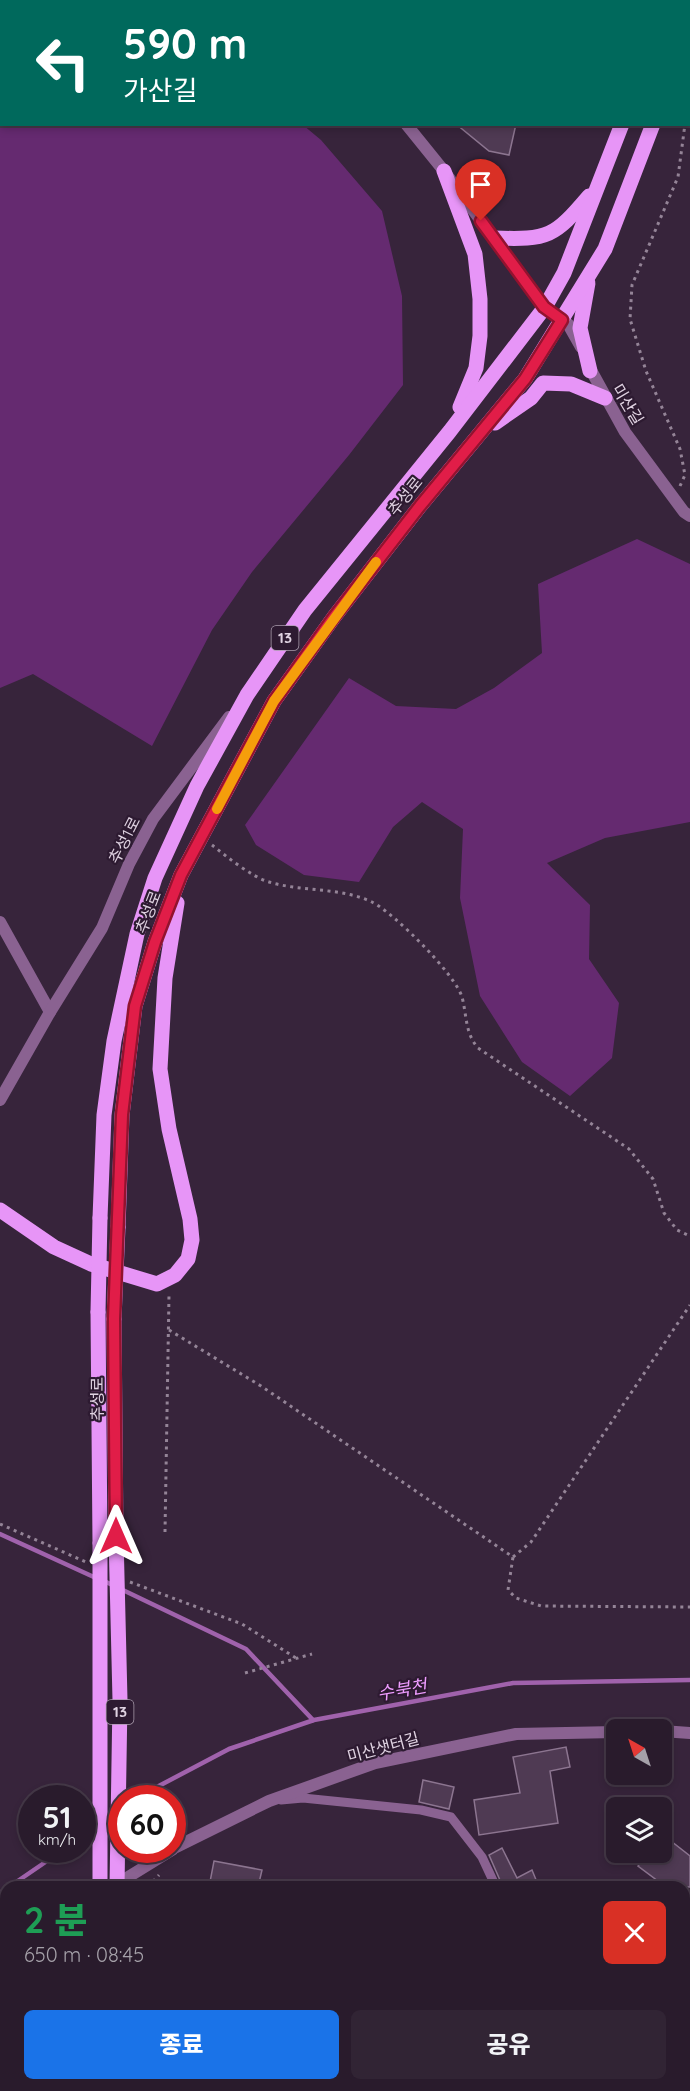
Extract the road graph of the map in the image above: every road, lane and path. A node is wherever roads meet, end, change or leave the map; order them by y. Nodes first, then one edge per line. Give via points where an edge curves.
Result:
1 (408, 126) edge
2 (621, 126) edge
3 (652, 126) edge
4 (686, 126) edge
5 (444, 171) junction
6 (597, 187) junction
7 (494, 238) junction
8 (589, 276) junction
9 (544, 307) junction
10 (562, 320) junction
11 (590, 371) junction
12 (605, 398) junction
13 (450, 431) junction
14 (478, 436) junction
15 (674, 499) junction
16 (690, 516) edge
17 (247, 695) junction
18 (202, 838) junction
19 (181, 875) junction
20 (0, 922) edge
21 (50, 1012) junction
22 (0, 1100) edge
23 (0, 1210) edge
24 (690, 1236) edge
25 (162, 1283) junction
26 (690, 1305) edge
27 (169, 1330) junction
28 (0, 1524) edge
29 (165, 1532) dead end
30 (513, 1557) junction
31 (86, 1562) dead end
32 (130, 1581) dead end
33 (690, 1606) edge
34 (312, 1654) dead end
35 (296, 1658) junction
36 (245, 1673) dead end
37 (606, 1732) edge
38 (672, 1732) edge
39 (690, 1733) edge
40 (269, 1801) junction
41 (186, 1842) edge
42 (150, 1863) edge
43 (100, 1881) edge
44 (117, 1881) edge
45 (121, 1881) edge
46 (493, 1881) edge

1 - 5 street, 미산길
2 - 6 main road, 추성로 / 13
3 - 8 main road, 추성로 / 13 via 605,249
4 - 15 path via 678,177 632,285 630,319 646,371 680,450 685,475
5 - 7 street, 미산길
5 - 13 main road via 475,254 480,299 476,368
6 - 7 main road via 565,224 542,237
6 - 9 main road, 추성로 / 13 via 564,273
7 - 9 street, 미산길
8 - 10 main road, 추성로 / 13
8 - 11 main road via 580,328
9 - 10 street, 미산길
9 - 13 main road, 추성로 / 13
10 - 11 street, 미산길 via 578,342
10 - 14 main road, 추성로 / 13 via 525,379
11 - 12 street, 미산길
12 - 14 main road via 571,384 543,384 531,398
12 - 15 street, 미산길
13 - 17 main road, 추성로 / 13 via 305,610
14 - 18 main road, 추성로 / 13 via 334,617 274,701
15 - 16 street, 미산길
17 - 21 street, 추성1로 via 153,819 102,928
17 - 43 main road, 추성로 / 13, bridge via 197,786 155,878 137,934 114,1041 104,1115 98,1312
18 - 19 main road, 추성로 / 13
18 - 24 path via 267,882 347,894 373,902 443,966 462,995 470,1038 478,1048 629,1149 652,1179 664,1213 677,1230
19 - 25 main road via 165,978 160,1069 192,1240 188,1259
19 - 44 main road, 추성로 / 13, bridge via 135,1006 122,1115 114,1319 120,1700
20 - 21 street
21 - 22 street, 추성1로
23 - 25 main road via 54,1247 91,1264
25 - 27 path via 169,1295
26 - 30 path via 531,1542
27 - 29 path
27 - 30 path via 261,1386
28 - 31 path
30 - 33 path via 508,1590 516,1598 541,1606
32 - 35 path via 242,1624
34 - 35 path
35 - 36 path
37 - 40 street, 미산샛터길 via 516,1734 375,1763
38 - 39 street
40 - 41 street, 미산샛터길
40 - 46 lane via 303,1798 421,1810 451,1817 482,1857
42 - 45 street, 미산샛터길

